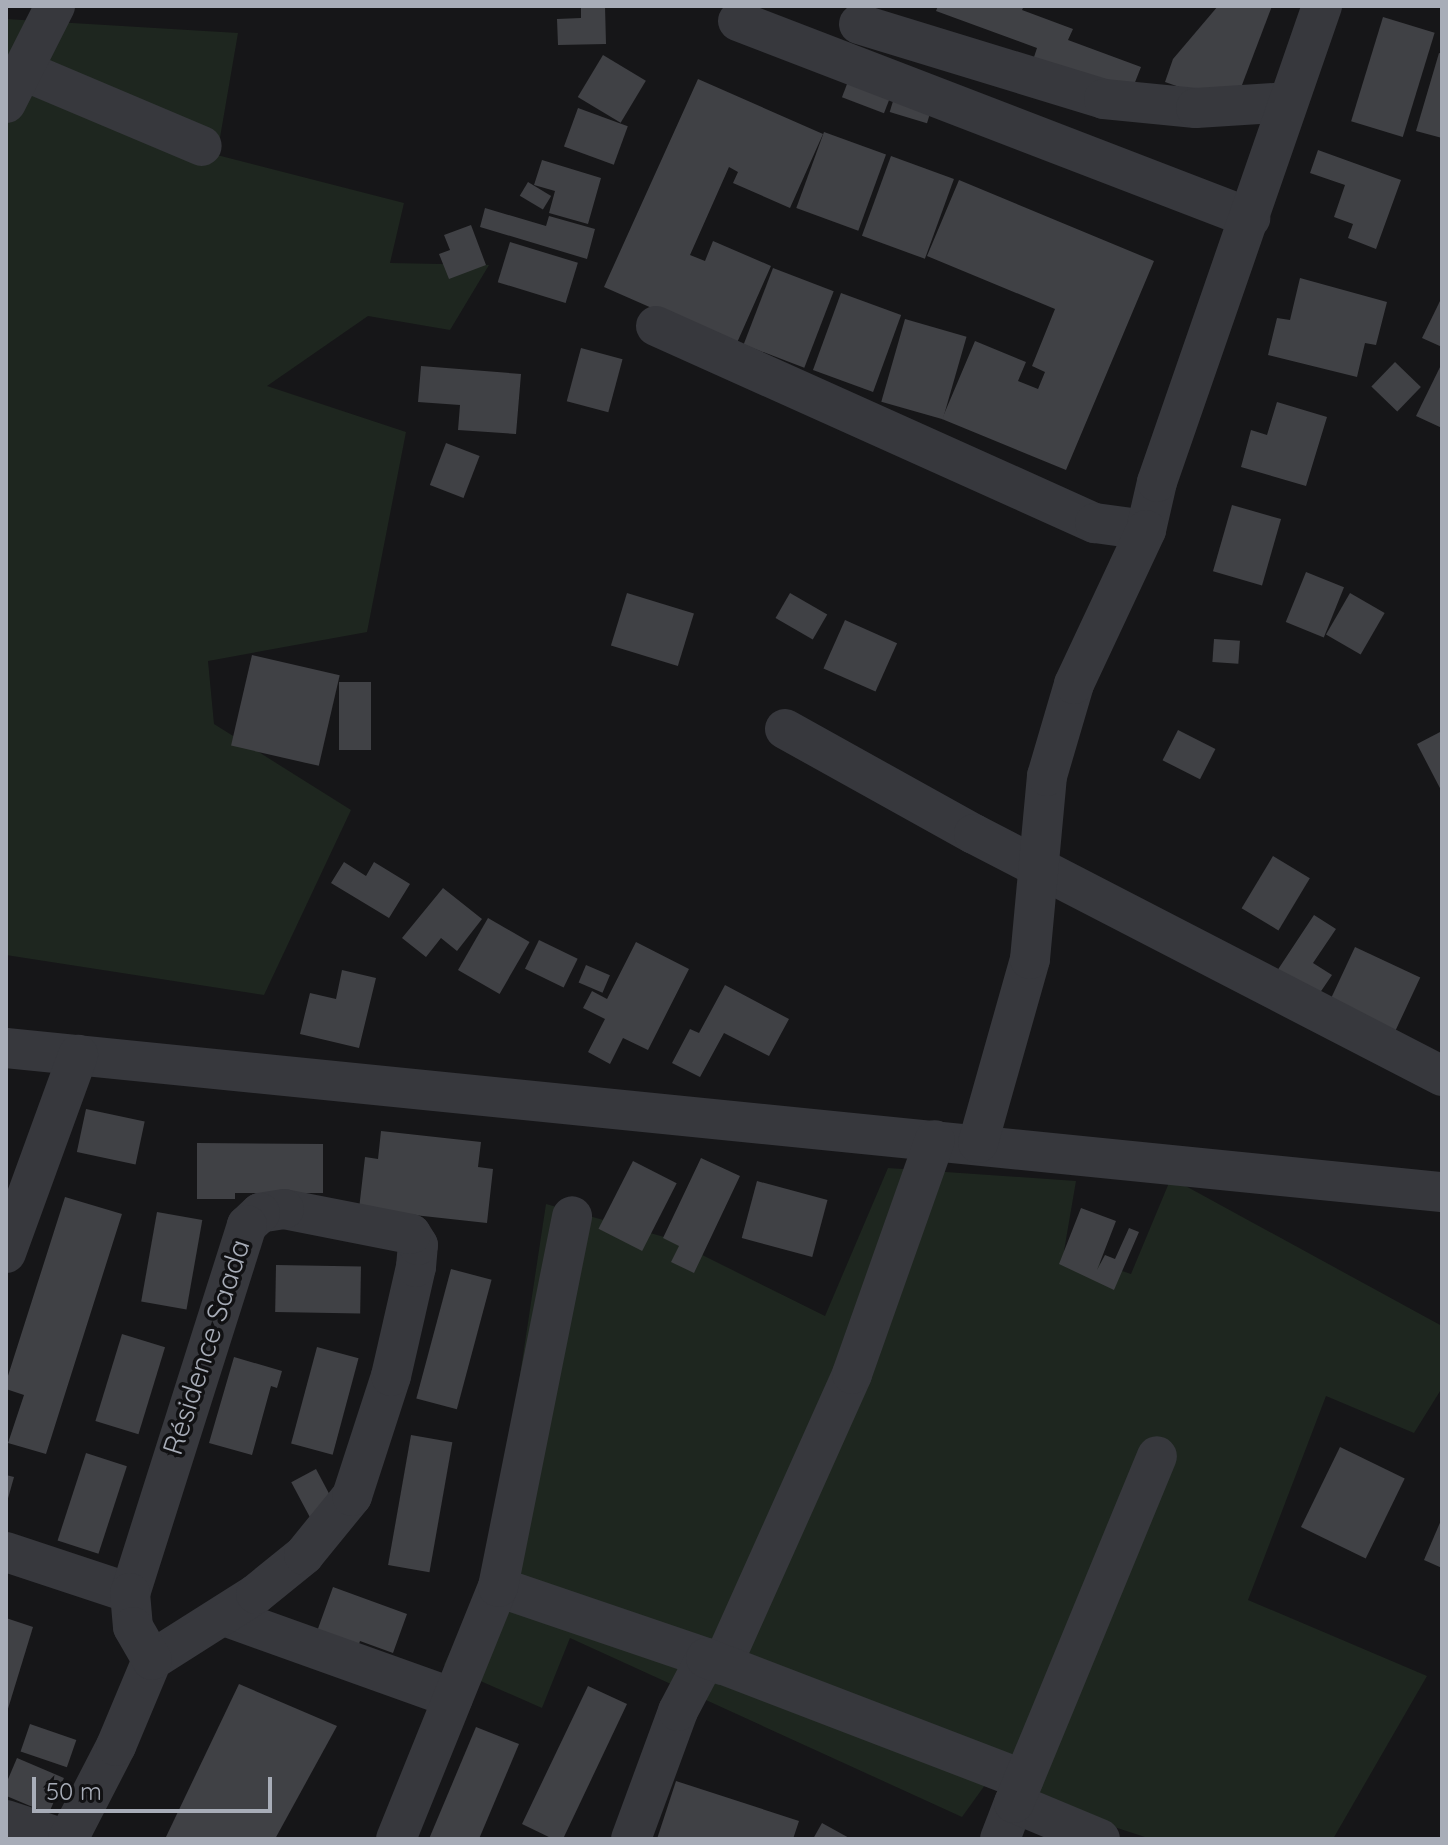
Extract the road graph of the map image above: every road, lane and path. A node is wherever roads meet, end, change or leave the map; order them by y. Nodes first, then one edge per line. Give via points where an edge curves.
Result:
1 (55, 6) edge
2 (1322, 6) edge
3 (738, 21) dead end
4 (859, 24) dead end
5 (14, 87) edge
6 (1288, 102) junction
7 (202, 146) dead end
8 (1250, 218) junction
9 (656, 326) dead end
10 (1146, 530) junction
11 (785, 729) dead end
12 (1042, 868) junction
13 (6, 1048) edge
14 (78, 1055) junction
15 (1442, 1076) edge
16 (935, 1140) junction
17 (978, 1143) junction
18 (18, 1183) edge
19 (1442, 1192) edge
20 (572, 1216) dead end
21 (6, 1253) edge
22 (1157, 1456) dead end
23 (6, 1552) edge
24 (498, 1587) junction
25 (130, 1593) junction
26 (240, 1605) junction
27 (152, 1660) junction
28 (714, 1662) junction
29 (453, 1698) junction
30 (1012, 1807) edge
31 (6, 1820) edge
32 (66, 1839) edge
33 (396, 1839) edge
34 (631, 1839) edge
35 (1100, 1839) edge

1 - 5 street
2 - 6 street
3 - 8 street
4 - 6 street via 1104,99 1196,108
5 - 7 street
6 - 8 street
8 - 10 street via 1157,482
9 - 10 street via 1095,523
10 - 12 street via 1074,684 1047,776
11 - 12 street
12 - 15 street
12 - 17 street via 1019,1009
13 - 14 street
14 - 16 street
14 - 18 street
16 - 17 street
16 - 28 street via 852,1374
17 - 19 street
18 - 21 street
20 - 24 street
22 - 30 street
23 - 25 street
24 - 28 street
24 - 29 street
25 - 26 street, Résidence Saada via 203,1350 251,1219 284,1209 411,1234 418,1245 416,1267 361,1478 337,1519
25 - 27 street, Résidence Saada via 133,1627
26 - 27 street
26 - 29 street
27 - 32 street via 116,1746
28 - 30 street
28 - 34 street via 678,1711
29 - 33 street
30 - 35 street
31 - 32 street

